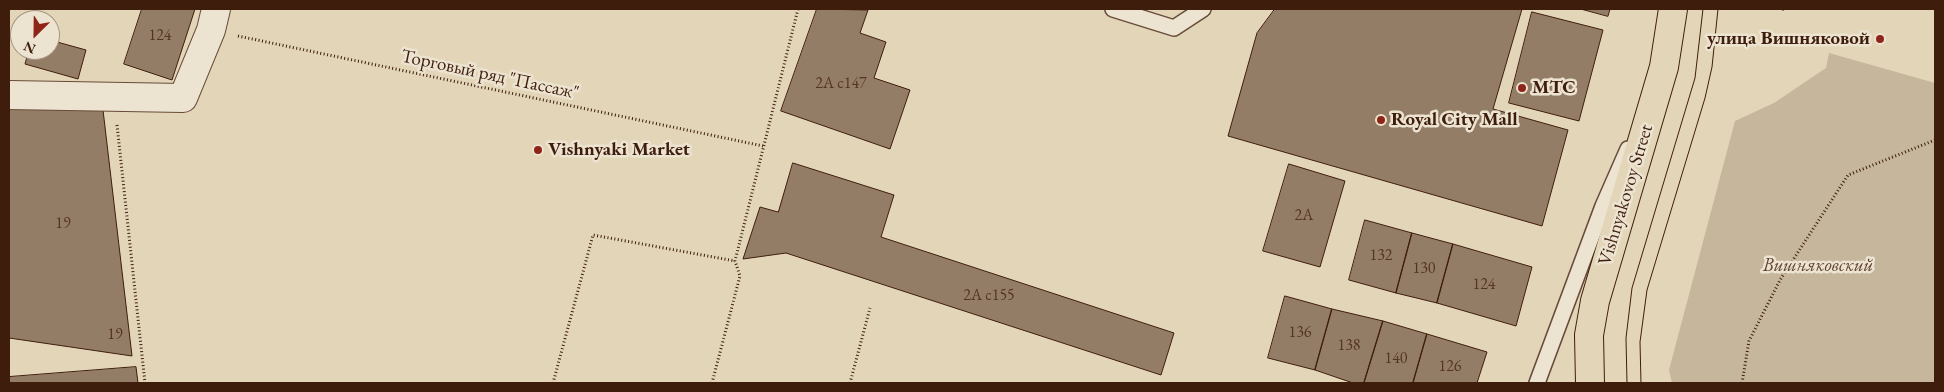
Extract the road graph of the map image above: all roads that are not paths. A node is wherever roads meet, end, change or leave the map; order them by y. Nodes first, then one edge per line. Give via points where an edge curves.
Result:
1 (1113, 9) edge
2 (1203, 9) edge
3 (1673, 9) edge
4 (1683, 9) edge
5 (213, 20) edge
6 (1664, 68) junction
7 (9, 95) edge
8 (1537, 383) edge
9 (1590, 383) edge

1 - 2 lane via 1174,28
3 - 6 main road, Vishnyakovoy Street
4 - 6 main road
5 - 7 street via 183,98
6 - 8 lane via 1603,206
6 - 9 main road, Vishnyakovoy Street via 1595,302 1589,335

